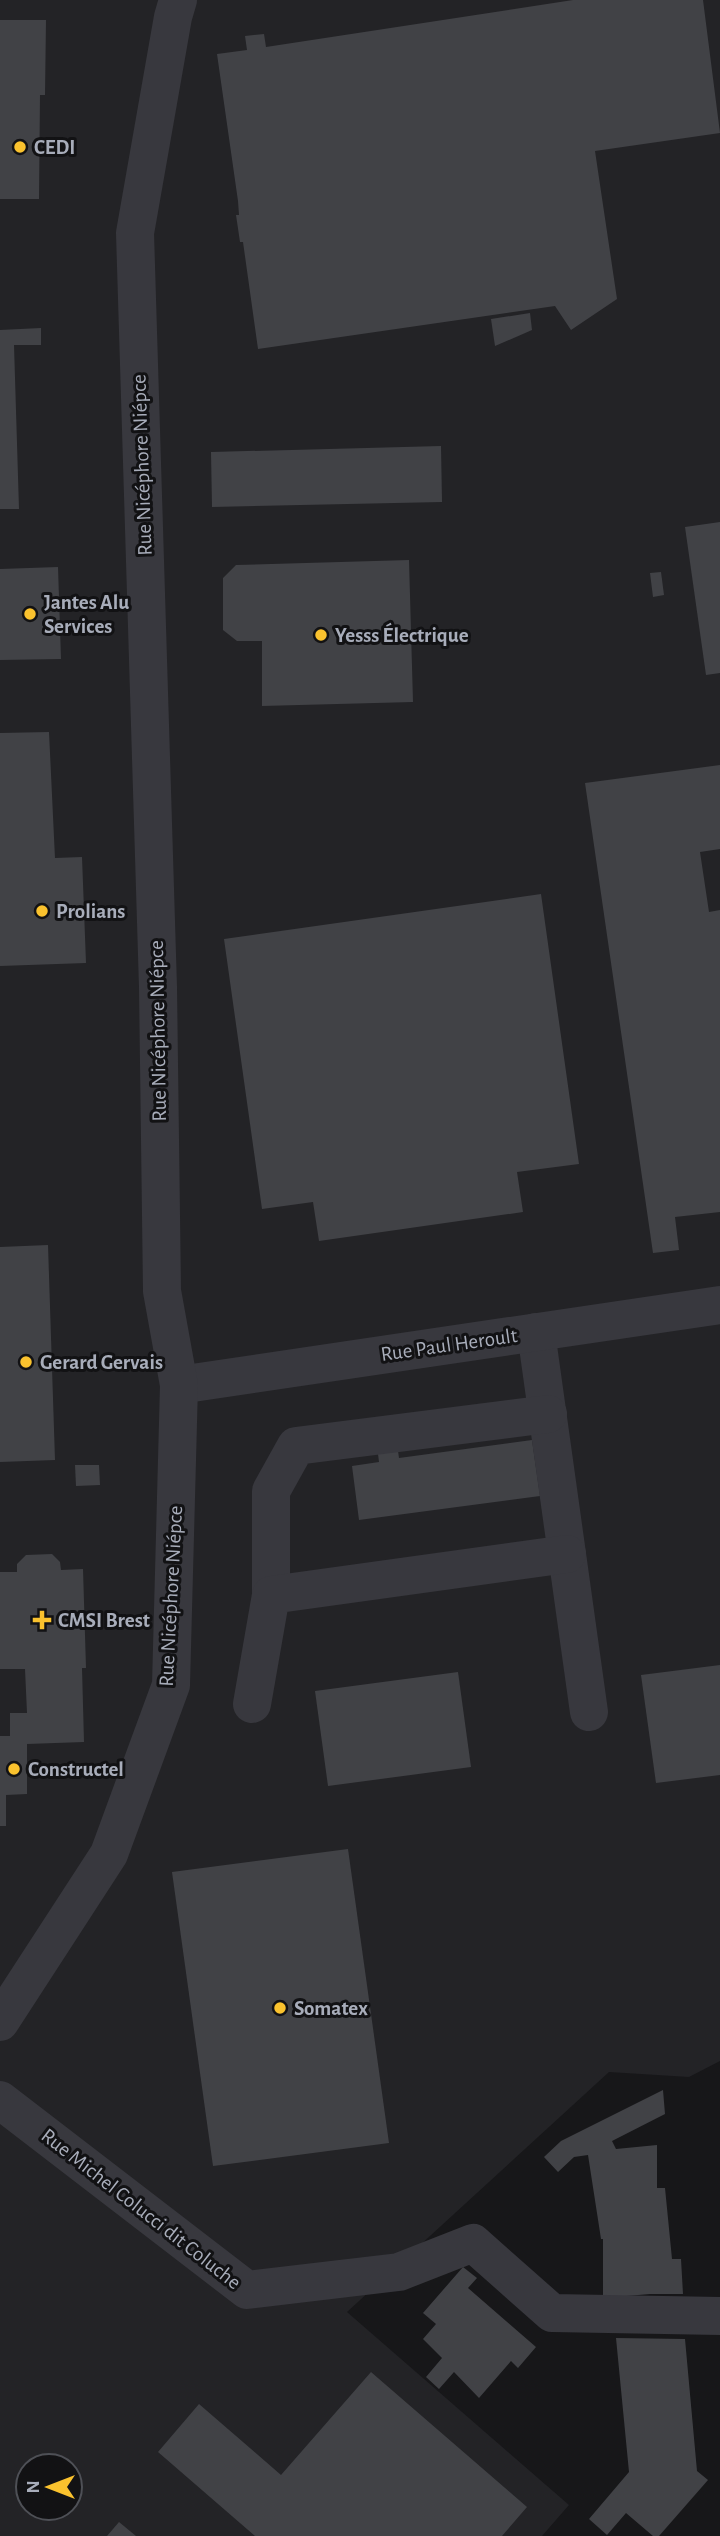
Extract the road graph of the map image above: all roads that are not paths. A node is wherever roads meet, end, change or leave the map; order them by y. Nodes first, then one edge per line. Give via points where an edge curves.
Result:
1 (178, 0) edge
2 (720, 1305) edge
3 (536, 1332) junction
4 (179, 1385) junction
5 (548, 1414) junction
6 (568, 1554) junction
7 (271, 1595) junction
8 (252, 1704) dead end
9 (589, 1712) dead end
10 (0, 2022) edge
11 (0, 2101) edge
12 (720, 2316) edge

1 - 4 street, Rue Nicéphore Niépce via 135,233 158,973 162,1292
2 - 3 street, Rue Paul Heroult
3 - 4 street, Rue Paul Heroult
3 - 5 street
4 - 10 street, Rue Nicéphore Niépce via 171,1685 109,1854
5 - 6 street
5 - 7 street via 296,1446 271,1491
6 - 7 street
6 - 9 street
7 - 8 street
11 - 12 street, Rue Michel Colucci dit Coluche via 247,2291 399,2272 473,2243 552,2313

